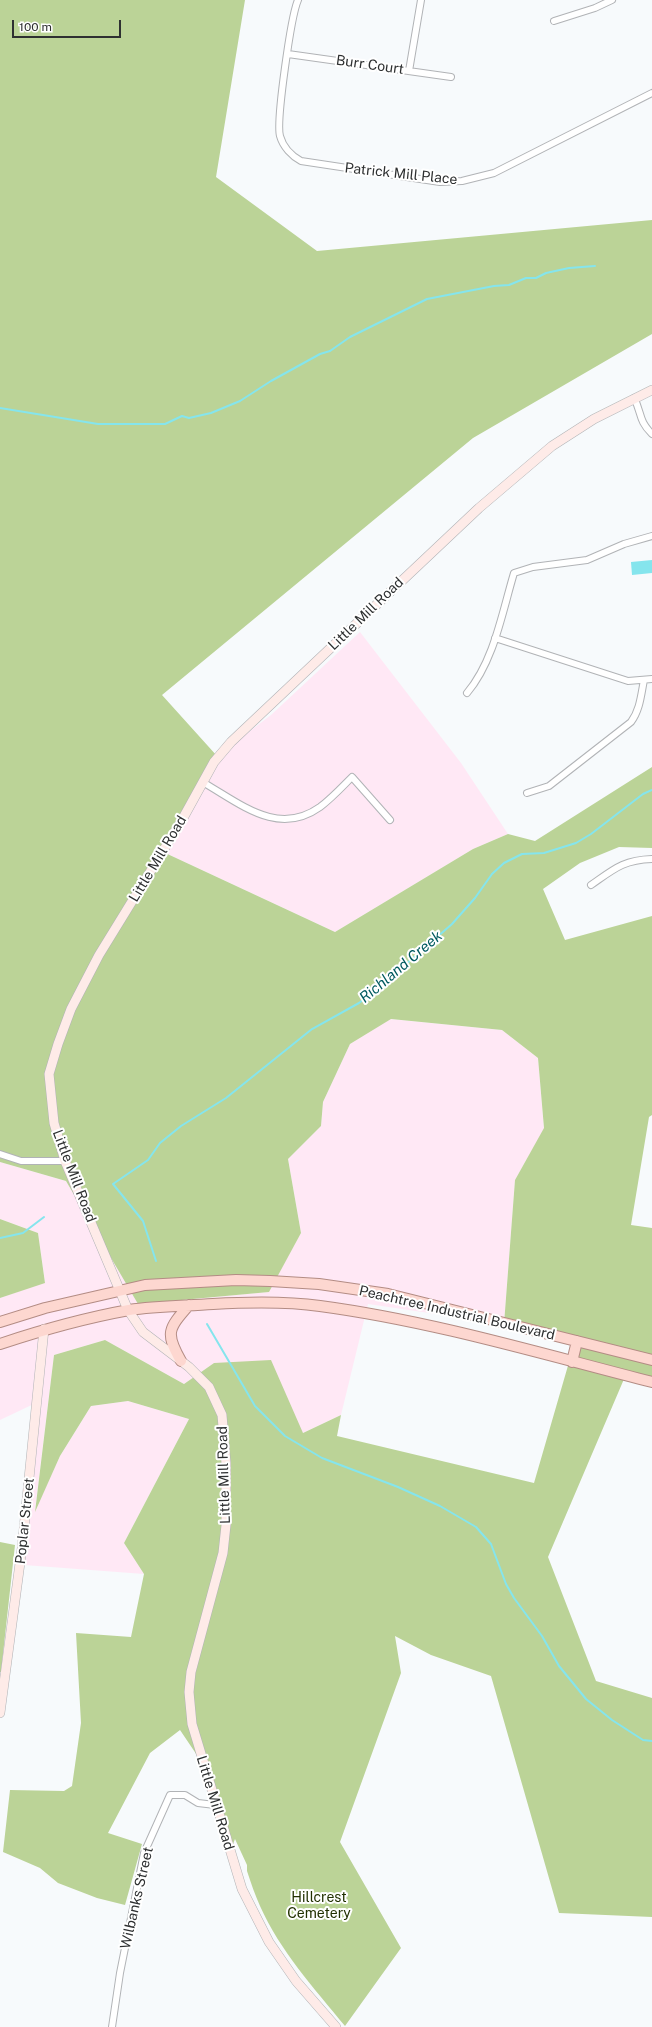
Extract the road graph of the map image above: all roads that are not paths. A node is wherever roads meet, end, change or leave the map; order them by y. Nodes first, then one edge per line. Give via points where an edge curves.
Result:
1 (298, 0) edge
2 (421, 0) edge
3 (612, 0) edge
4 (554, 21) dead end
5 (288, 54) junction
6 (409, 71) junction
7 (451, 77) dead end
8 (652, 93) edge
9 (652, 390) edge
10 (634, 398) junction
11 (652, 434) edge
12 (652, 536) edge
13 (495, 638) junction
14 (652, 679) edge
15 (644, 680) junction
16 (467, 693) dead end
17 (204, 783) junction
18 (528, 793) dead end
19 (390, 820) dead end
20 (652, 859) edge
21 (591, 885) dead end
22 (0, 1154) edge
23 (65, 1161) junction
24 (121, 1290) junction
25 (189, 1305) junction
26 (128, 1310) junction
27 (0, 1322) edge
28 (44, 1329) junction
29 (577, 1341) junction
30 (0, 1344) edge
31 (652, 1360) edge
32 (181, 1361) junction
33 (572, 1362) junction
34 (652, 1382) edge
35 (0, 1713) edge
36 (215, 1805) junction
37 (112, 2027) edge
38 (336, 2027) edge

1 - 5 street, Patrick Mill Place
2 - 6 street
3 - 4 street
5 - 6 street, Burr Court
5 - 8 street, Patrick Mill Place via 280,112 280,136 292,156 301,162 440,182 462,181 494,173
6 - 7 street, Burr Court
9 - 10 street, Little Mill Road
10 - 11 street via 643,425
10 - 17 street, Little Mill Road via 594,419 552,446 479,508 231,742 214,762
12 - 13 street via 624,544 587,560 533,566 514,573
13 - 15 street via 628,681
13 - 16 street via 479,680
14 - 15 street
15 - 18 street via 639,706 631,722 549,786
17 - 19 street via 261,815 285,820 297,818 320,806 352,777
17 - 23 street, Little Mill Road via 99,955 71,1009 58,1044 49,1074 54,1123
20 - 21 street via 623,864
22 - 23 street via 21,1161
23 - 24 street, Little Mill Road
24 - 26 street, Little Mill Road
24 - 27 main road, Peachtree Industrial Boulevard via 45,1308
24 - 29 main road, Peachtree Industrial Boulevard via 145,1285 236,1280 318,1284 388,1294
25 - 26 main road, Peachtree Industrial Boulevard
25 - 32 main road via 173,1323 170,1342
25 - 33 main road, Peachtree Industrial Boulevard via 236,1303 318,1306 469,1335
26 - 28 main road, Peachtree Industrial Boulevard
26 - 32 street, Little Mill Road via 143,1332
28 - 30 main road, Peachtree Industrial Boulevard
28 - 35 street, Poplar Street via 22,1548
29 - 31 main road, Peachtree Industrial Boulevard
29 - 33 main road
32 - 36 street, Little Mill Road via 209,1388 222,1415 225,1442 226,1526 223,1553 191,1672 189,1692 192,1724
33 - 34 main road, Peachtree Industrial Boulevard
36 - 37 street, Wilbanks Street via 198,1803 185,1796 170,1795 144,1853
36 - 38 street, Little Mill Road via 242,1889 269,1942 296,1981

